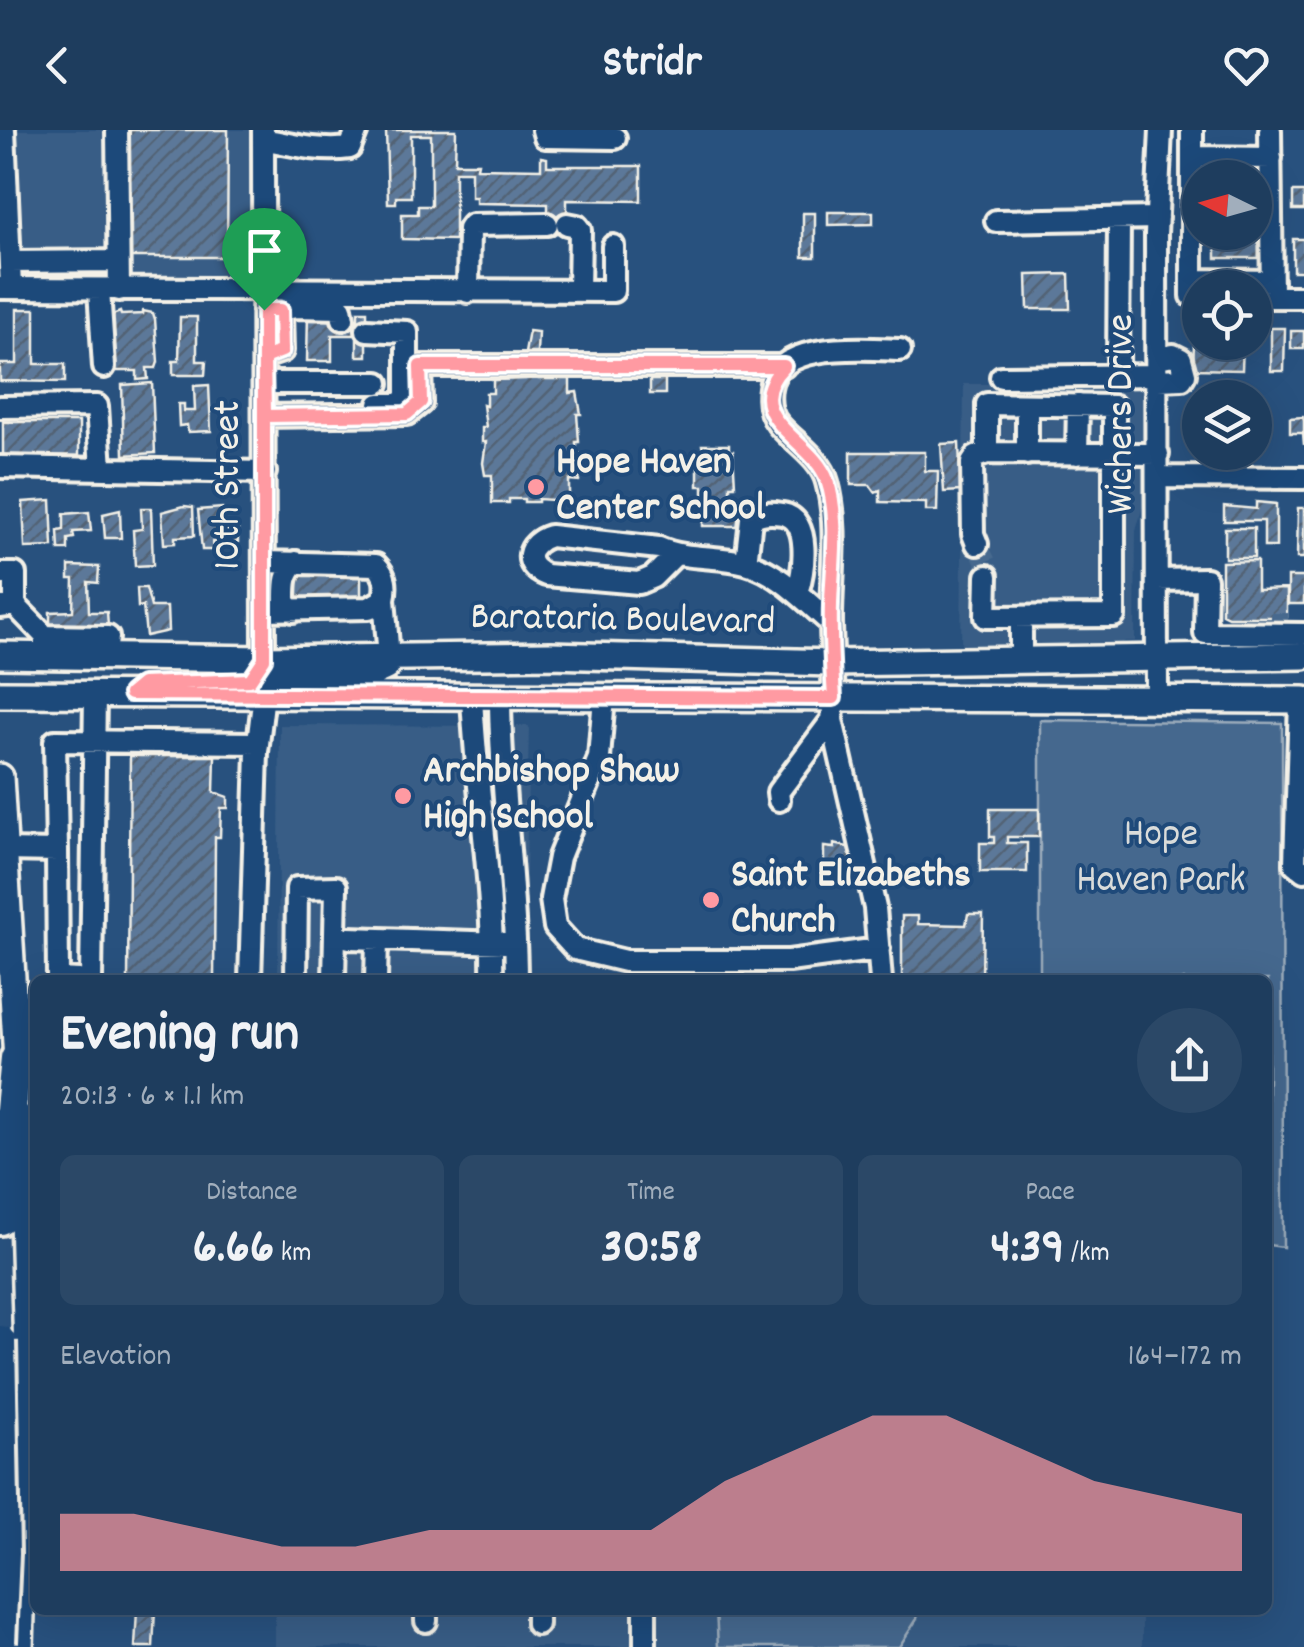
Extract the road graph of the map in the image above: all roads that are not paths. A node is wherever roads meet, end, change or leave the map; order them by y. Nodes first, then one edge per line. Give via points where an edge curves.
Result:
1 (4, 130) edge
2 (118, 130) edge
3 (357, 130) edge
4 (543, 130) edge
5 (1162, 130) edge
6 (1192, 130) edge
7 (1270, 130) edge
8 (263, 134) edge
9 (614, 138) dead end
10 (1192, 157) junction
11 (1271, 158) junction
12 (1157, 218) junction
13 (1119, 219) junction
14 (996, 221) dead end
15 (613, 246) dead end
16 (118, 261) junction
17 (10, 262) junction
18 (1195, 270) edge
19 (1267, 270) edge
20 (6, 288) edge
21 (109, 290) junction
22 (468, 292) junction
23 (580, 292) junction
24 (1272, 292) edge
25 (1182, 293) edge
26 (1158, 296) junction
27 (1304, 297) edge
28 (270, 304) junction
29 (342, 318) dead end
30 (367, 330) dead end
31 (900, 350) dead end
32 (784, 366) junction
33 (104, 367) dead end
34 (1158, 371) junction
35 (1118, 376) junction
36 (1001, 377) dead end
37 (264, 382) junction
38 (378, 384) dead end
39 (1027, 404) junction
40 (0, 406) edge
41 (1078, 406) junction
42 (265, 416) junction
43 (309, 417) junction
44 (987, 453) junction
45 (1027, 454) junction
46 (1077, 454) junction
47 (1158, 454) junction
48 (1113, 455) junction
49 (0, 467) edge
50 (100, 469) junction
51 (266, 472) junction
52 (1158, 478) junction
53 (1304, 478) edge
54 (977, 544) tunnel mouth
55 (675, 555) junction
56 (265, 562) junction
57 (296, 562) junction
58 (746, 563) junction
59 (0, 574) edge
60 (987, 576) tunnel mouth
61 (1158, 580) junction
62 (797, 593) junction
63 (384, 599) junction
64 (8, 606) edge
65 (264, 610) junction
66 (293, 610) junction
67 (1021, 618) junction
68 (831, 622) junction
69 (1284, 628) tunnel mouth
70 (45, 646) junction
71 (0, 655) edge
72 (1157, 656) junction
73 (1304, 656) edge
74 (389, 657) junction
75 (1021, 658) junction
76 (264, 659) junction
77 (832, 663) junction
78 (0, 694) edge
79 (95, 694) junction
80 (130, 694) junction
81 (264, 694) junction
82 (472, 696) junction
83 (500, 696) junction
84 (604, 697) junction
85 (1157, 698) junction
86 (1302, 700) edge
87 (833, 709) junction
88 (95, 741) junction
89 (258, 743) junction
90 (808, 756) junction
91 (842, 758) junction
92 (0, 778) edge
93 (779, 800) dead end
94 (4, 850) junction
95 (57, 851) junction
96 (1304, 871) edge
97 (349, 938) dead end
98 (377, 939) junction
99 (492, 942) junction
100 (516, 944) junction
101 (879, 950) junction
102 (58, 975) edge
103 (92, 975) edge
104 (250, 975) edge
105 (296, 975) edge
106 (334, 975) edge
107 (376, 975) edge
108 (492, 975) edge
109 (516, 975) edge
110 (881, 975) edge
111 (24, 1004) edge
112 (26, 1058) edge
113 (29, 1154) edge
114 (30, 1194) edge
115 (0, 1219) edge
116 (0, 1341) edge
117 (30, 1407) edge
118 (26, 1492) edge
119 (0, 1530) edge
120 (29, 1571) edge
121 (0, 1599) edge
122 (644, 1615) edge
123 (10, 1631) edge
124 (20, 1647) edge
125 (645, 1647) edge

1 - 17 street
2 - 16 street
3 - 8 street via 350,148 333,150
4 - 9 street via 545,137
5 - 12 street, Wichers Drive
6 - 10 street
7 - 11 street
8 - 28 street, 10th Street
10 - 11 street
10 - 18 street
11 - 19 street
12 - 13 street
12 - 26 street, Wichers Drive
13 - 14 street
13 - 35 street
15 - 23 street via 613,291
16 - 17 street
16 - 21 street
17 - 20 street
20 - 21 street
21 - 28 street
21 - 33 street
22 - 23 street
22 - 23 street via 472,225 557,224 580,230
22 - 28 street
24 - 27 street
25 - 26 street
26 - 34 street, Wichers Drive
28 - 29 street via 341,308
28 - 37 street, 10th Street
30 - 43 street via 407,332 402,404 342,406
31 - 32 street via 825,349
32 - 43 street via 420,366 421,402 413,412
32 - 68 street via 772,379 768,402 775,420 826,477 833,512
34 - 35 street
34 - 47 street, Wichers Drive
35 - 36 street
37 - 38 street
37 - 42 street, 10th Street
39 - 41 street
39 - 44 street via 987,404
39 - 45 street
40 - 50 street via 98,406
41 - 46 street
41 - 48 street via 1114,406
42 - 43 street
42 - 51 street, 10th Street
44 - 45 street
44 - 54 street via 972,462
45 - 46 street
46 - 48 street
47 - 48 street
47 - 52 street, Wichers Drive
48 - 67 street via 1114,616
49 - 50 street
50 - 51 street
51 - 56 street, 10th Street
52 - 53 street
52 - 61 street, Wichers Drive
55 - 55 street via 550,536 537,540 528,558 546,575 639,583
55 - 58 street
56 - 57 street
56 - 65 street, 10th Street
57 - 63 street via 376,564 386,582
57 - 66 street via 285,581 285,602
58 - 62 street
58 - 62 street via 751,520 773,512 791,515 802,536
59 - 64 street via 15,574
60 - 67 street via 986,616
61 - 69 street via 1206,580 1204,634
61 - 72 street, Wichers Drive
62 - 68 street
63 - 66 street via 368,608
63 - 74 street
64 - 70 street
65 - 66 street
65 - 76 street, 10th Street
67 - 75 street
68 - 77 street
70 - 71 main road, Barataria Boulevard
70 - 76 main road, Barataria Boulevard via 106,656
72 - 73 main road, Barataria Boulevard
72 - 75 main road, Barataria Boulevard
72 - 85 street, Wichers Drive
74 - 76 main road, Barataria Boulevard
74 - 77 main road, Barataria Boulevard
74 - 81 main road via 386,667 369,675 272,679
75 - 77 main road, Barataria Boulevard
76 - 80 main road via 250,680 142,684
77 - 87 street
78 - 79 main road, Barataria Boulevard
79 - 80 main road, Barataria Boulevard
79 - 88 street
80 - 81 main road, Barataria Boulevard
81 - 82 main road, Barataria Boulevard
81 - 89 street
82 - 83 main road, Barataria Boulevard
82 - 99 street
83 - 84 main road, Barataria Boulevard
83 - 100 street
84 - 87 main road, Barataria Boulevard
84 - 101 street via 600,758 560,857 551,899 555,927 575,950 624,961 789,961
85 - 86 main road, Barataria Boulevard
85 - 87 main road, Barataria Boulevard
86 - 96 street via 1295,864
87 - 90 street
87 - 91 street
88 - 89 street
88 - 95 street via 55,741
88 - 103 street
89 - 104 street
90 - 91 street
90 - 93 street via 778,792
91 - 101 street
92 - 94 main road
94 - 95 street
94 - 111 main road
95 - 102 street
97 - 98 street
98 - 99 street
98 - 107 street
99 - 100 street
99 - 108 street
100 - 109 street
101 - 110 street
105 - 106 street via 297,888 336,887
111 - 112 main road
112 - 113 main road
112 - 115 highway
113 - 114 main road
116 - 123 highway, bridge
117 - 118 main road
118 - 119 main road
118 - 120 main road
120 - 123 main road
121 - 123 main road
122 - 125 street
123 - 124 main road

